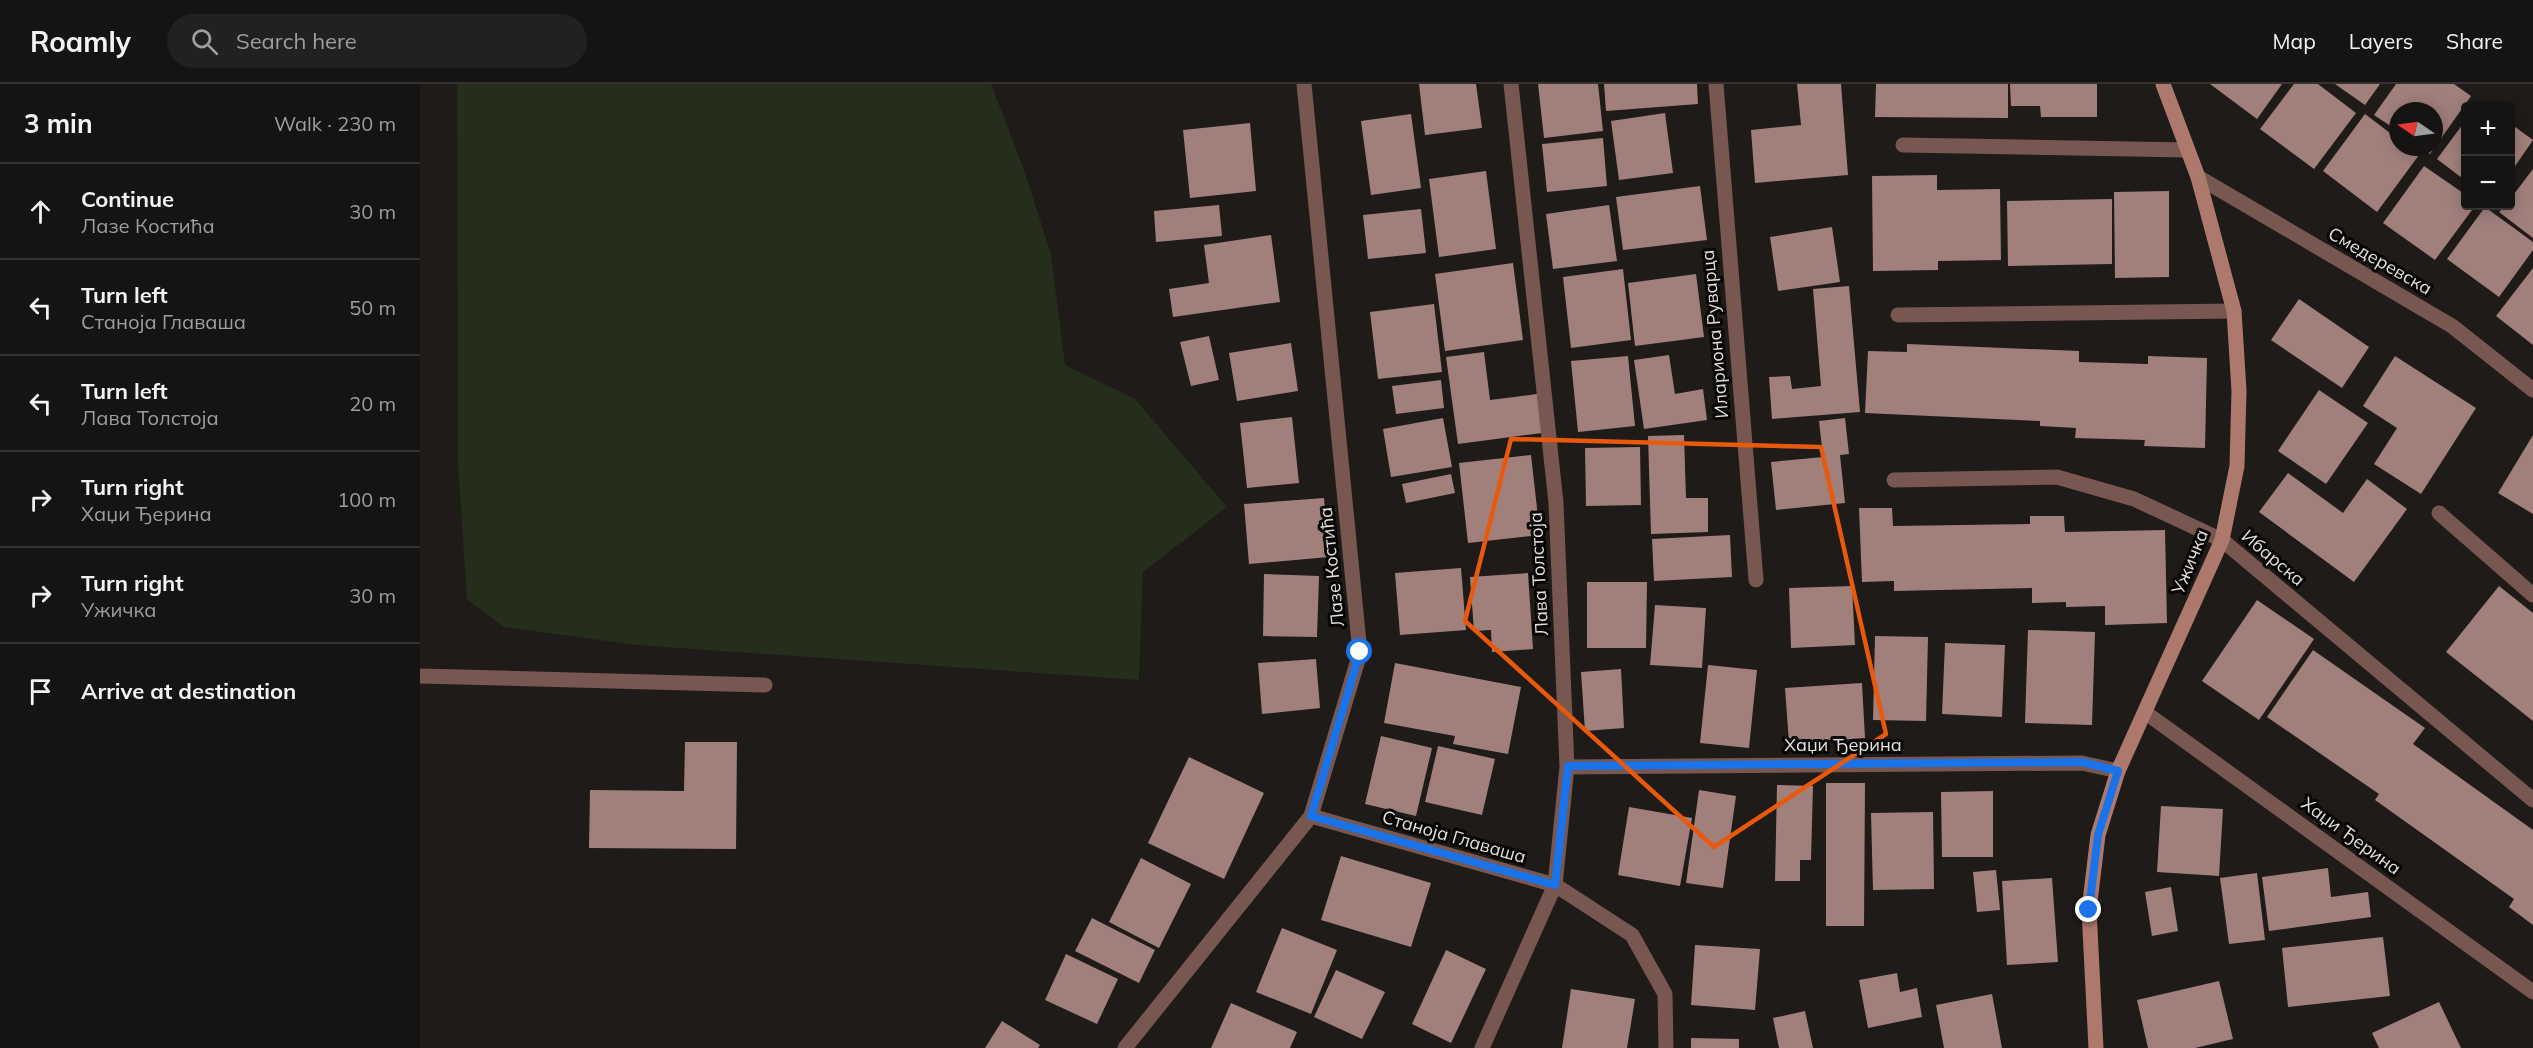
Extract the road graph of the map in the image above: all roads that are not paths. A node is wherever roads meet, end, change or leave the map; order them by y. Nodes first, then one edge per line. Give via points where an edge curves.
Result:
1 (1304, 84) edge
2 (1511, 84) edge
3 (1716, 84) edge
4 (2163, 84) edge
5 (1903, 145) dead end
6 (2187, 150) junction
7 (2198, 177) junction
8 (2234, 311) junction
9 (1898, 315) dead end
10 (2533, 390) edge
11 (1894, 480) dead end
12 (2439, 513) dead end
13 (2222, 540) junction
14 (1756, 580) dead end
15 (2533, 595) edge
16 (420, 676) edge
17 (765, 686) dead end
18 (2146, 713) junction
19 (1568, 766) junction
20 (2118, 771) junction
21 (2533, 800) edge
22 (1311, 816) junction
23 (1555, 885) junction
24 (2533, 992) edge
25 (1125, 1048) edge
26 (1482, 1048) edge
27 (1666, 1048) edge
28 (2096, 1048) edge

1 - 22 street, Лазе Костића via 1360,652
2 - 19 street, Лава Толстоја via 1556,503
3 - 14 street, Илариона Руварца
4 - 6 street, Ужичка
5 - 6 street
6 - 7 street, Ужичка
7 - 8 street, Ужичка
7 - 10 street, Смедеревска via 2452,326
8 - 9 street
8 - 13 street, Ужичка via 2239,391 2237,466
11 - 13 street, Ибарска via 2057,477 2134,499
12 - 15 street
13 - 18 street, Ужичка
13 - 21 street, Ибарска
16 - 17 street
18 - 20 street, Ужичка
18 - 24 street, Хаџи Ђерина
19 - 20 street, Хаџи Ђерина via 2082,762
19 - 23 street, Лава Толстоја
20 - 28 street, Ужичка via 2098,835 2089,910
22 - 23 street, Станоја Главаша
22 - 25 street, Лазе Костића
23 - 26 street, Лава Толстоја
23 - 27 street, Станоја Главаша via 1632,935 1665,994

